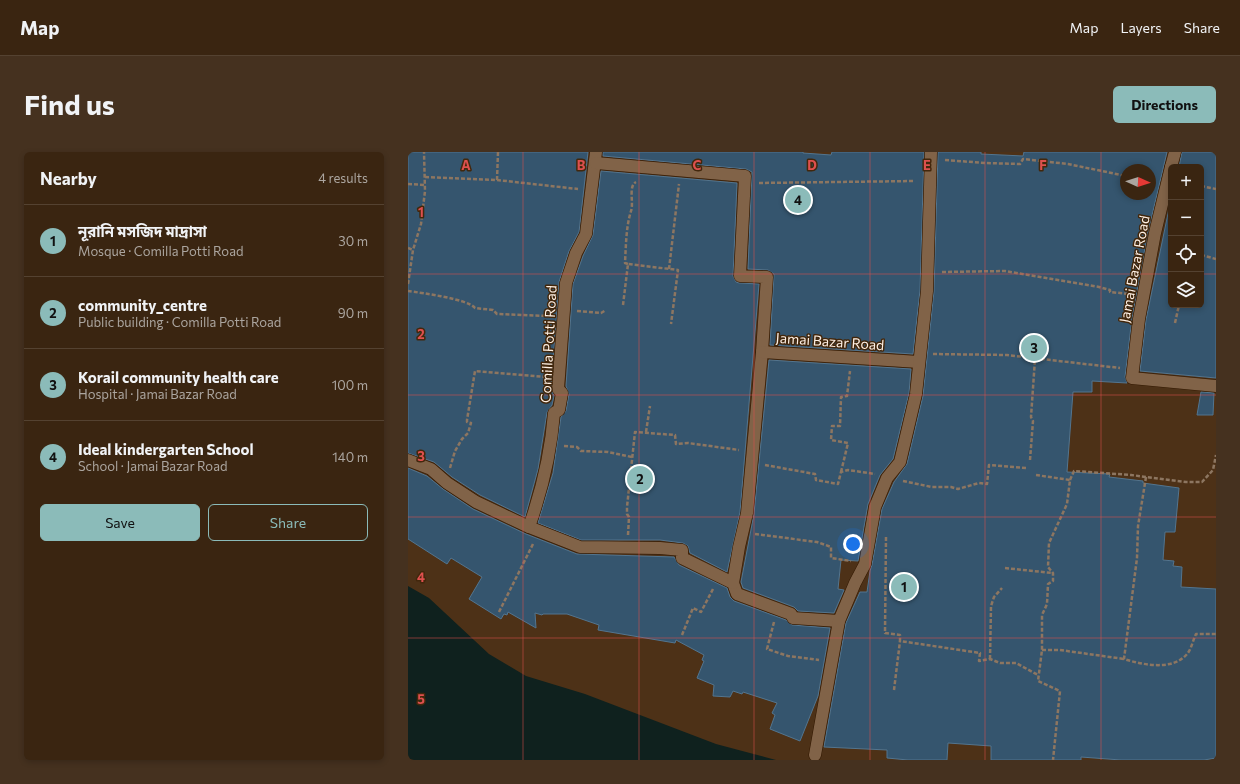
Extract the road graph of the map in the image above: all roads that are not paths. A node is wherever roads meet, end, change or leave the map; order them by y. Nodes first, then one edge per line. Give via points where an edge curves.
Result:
1 (1175, 152) edge
2 (931, 155) edge
3 (596, 158) edge
4 (1172, 164) edge
5 (1168, 179) edge
6 (762, 352) junction
7 (920, 358) junction
8 (1216, 386) edge
9 (408, 460) edge
10 (533, 529) junction
11 (733, 583) junction
12 (839, 621) junction
13 (815, 755) dead end

1 - 4 street, Jamai Bazar Road
2 - 7 street via 927,291
3 - 6 street via 637,167 744,176 740,276 767,277
3 - 10 street, Comilla Potti Road via 586,234 576,253 566,283 558,378 558,390 562,393 559,410 554,413 551,444
5 - 8 street, Jamai Bazar Road via 1143,296 1132,373
6 - 7 street, Jamai Bazar Road
6 - 11 street via 747,513
7 - 12 street via 916,394 900,462 887,478 875,507 865,564
9 - 10 street via 431,469 476,502
10 - 11 street via 580,547 682,550 682,558
11 - 12 street via 737,594 791,614 793,618
12 - 13 street

